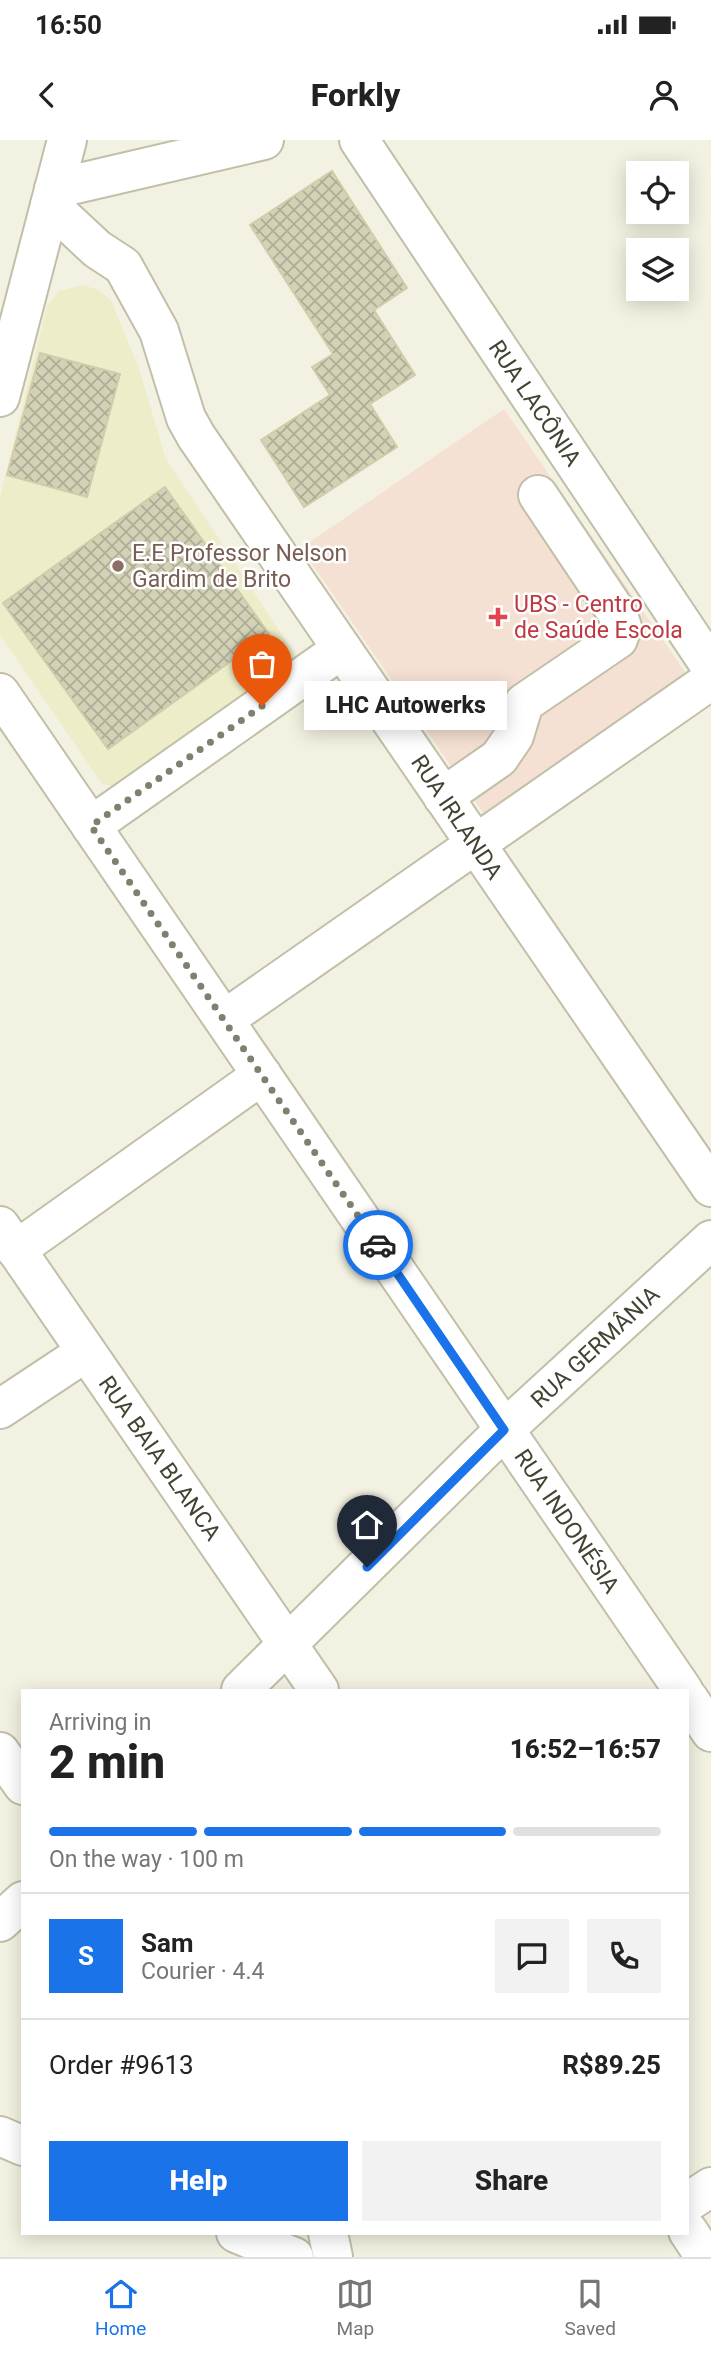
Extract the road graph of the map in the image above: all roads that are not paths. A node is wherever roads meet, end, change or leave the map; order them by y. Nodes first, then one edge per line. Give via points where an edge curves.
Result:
1 (67, 140) edge
2 (264, 140) edge
3 (359, 140) edge
4 (52, 197) junction
5 (0, 397) edge
6 (538, 495) dead end
7 (342, 649) junction
8 (711, 667) edge
9 (711, 680) edge
10 (0, 693) edge
11 (443, 796) junction
12 (91, 826) junction
13 (476, 844) junction
14 (225, 1019) junction
15 (262, 1075) junction
16 (711, 1187) edge
17 (8, 1238) edge
18 (711, 1240) edge
19 (86, 1352) junction
20 (0, 1409) edge
21 (504, 1430) junction
22 (288, 1645) junction
23 (242, 1689) edge
24 (318, 1689) edge
25 (682, 1689) edge
26 (689, 1699) edge
27 (711, 1732) edge
28 (0, 1752) edge
29 (21, 1782) edge
30 (21, 1903) edge
31 (0, 1922) edge
32 (0, 2136) edge
33 (21, 2145) edge
34 (711, 2187) edge
35 (689, 2202) edge
36 (689, 2233) edge
37 (241, 2235) edge
38 (328, 2235) edge
39 (294, 2257) edge
40 (333, 2257) edge
41 (705, 2257) edge

1 - 4 street
2 - 4 street
3 - 8 street, RUA LACÔNIA
4 - 5 street
4 - 7 street, RUA IRLANDA via 97,249 123,266 159,331 196,436
6 - 11 street via 617,613 618,639 524,704 514,736 499,758
7 - 11 street, RUA IRLANDA
7 - 12 street
9 - 13 street
10 - 12 street, RUA INDONÉSIA
11 - 13 street, RUA IRLANDA
12 - 14 street, RUA INDONÉSIA
13 - 14 street
13 - 16 street, RUA IRLANDA
14 - 15 street, RUA INDONÉSIA
15 - 17 street
15 - 21 street, RUA INDONÉSIA
17 - 19 street, RUA BAIA BLANCA
18 - 21 street, RUA GERMÂNIA
19 - 20 street
19 - 22 street, RUA BAIA BLANCA
21 - 22 street, RUA GERMÂNIA
21 - 25 street, RUA INDONÉSIA
22 - 23 street, RUA GERMÂNIA
22 - 24 street, RUA BAIA BLANCA
26 - 27 street
28 - 29 street
30 - 31 street
32 - 33 street
34 - 35 street
36 - 41 street
37 - 39 street
38 - 40 street

